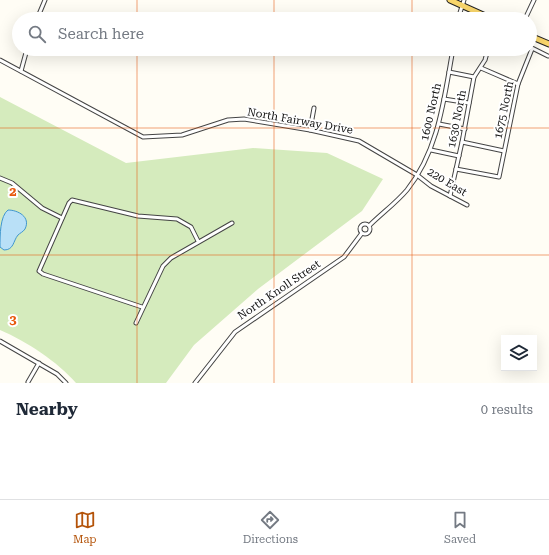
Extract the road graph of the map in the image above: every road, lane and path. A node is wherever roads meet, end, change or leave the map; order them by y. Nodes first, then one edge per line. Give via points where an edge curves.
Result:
1 (45, 0) edge
2 (450, 0) edge
3 (534, 0) edge
4 (463, 3) edge
5 (40, 12) edge
6 (479, 12) edge
7 (529, 12) edge
8 (537, 39) edge
9 (549, 44) edge
10 (537, 51) edge
11 (25, 56) edge
12 (452, 56) edge
13 (485, 56) edge
14 (528, 56) edge
15 (548, 56) edge
16 (0, 60) edge
17 (481, 68) junction
18 (21, 71) junction
19 (449, 72) junction
20 (474, 77) junction
21 (518, 84) junction
22 (444, 99) junction
23 (469, 103) junction
24 (314, 108) dead end
25 (438, 124) junction
26 (465, 129) junction
27 (310, 130) junction
28 (462, 142) junction
29 (431, 150) junction
30 (504, 150) junction
31 (459, 156) junction
32 (456, 169) junction
33 (417, 175) junction
34 (0, 178) edge
35 (5, 181) junction
36 (0, 182) edge
37 (450, 196) junction
38 (467, 205) dead end
39 (62, 218) junction
40 (232, 223) dead end
41 (369, 226) junction
42 (362, 233) junction
43 (198, 241) junction
44 (142, 307) junction
45 (136, 322) dead end
46 (0, 341) edge
47 (39, 363) junction
48 (28, 382) edge
49 (66, 383) edge
50 (195, 383) edge

1 - 5 street
2 - 4 main road
3 - 7 street
4 - 6 main road
8 - 9 main road
10 - 15 street
11 - 18 street
12 - 19 street, 1600 North
13 - 17 street, 1630 North
14 - 21 street, 1675 North
16 - 18 street, North Fairway Drive
17 - 20 street, 1630 North
17 - 21 street
18 - 27 street, North Fairway Drive via 143,137 182,135 228,120 244,119
19 - 20 street
19 - 22 street, 1600 North
20 - 23 street, 1630 North
21 - 30 street, 1675 North
22 - 23 street
22 - 25 street, 1600 North
23 - 26 street, 1630 North
24 - 27 street
25 - 26 street
25 - 29 street, 1600 North
26 - 28 street, 1630 North
27 - 33 street, North Fairway Drive via 359,140
28 - 30 street
28 - 31 street, 1630 North
29 - 31 street
29 - 33 street, 1600 North
30 - 32 street, 1675 North via 499,177
31 - 32 street, 1630 North
32 - 37 street, 1630 North
33 - 37 street, 220 East
33 - 41 street, North Knoll Street via 406,190
34 - 35 street
35 - 36 street
35 - 39 street via 12,183 42,208
37 - 38 street, 220 East
39 - 43 street via 72,200 138,216 177,219 191,227
39 - 44 street via 39,271
40 - 43 street
41 - 42 street, North Knoll Street via 368,234
41 - 42 street, North Knoll Street via 362,226
42 - 50 street, North Knoll Street via 344,257 235,332
43 - 44 street via 163,266
44 - 45 street
46 - 47 street
47 - 48 street
47 - 49 street

